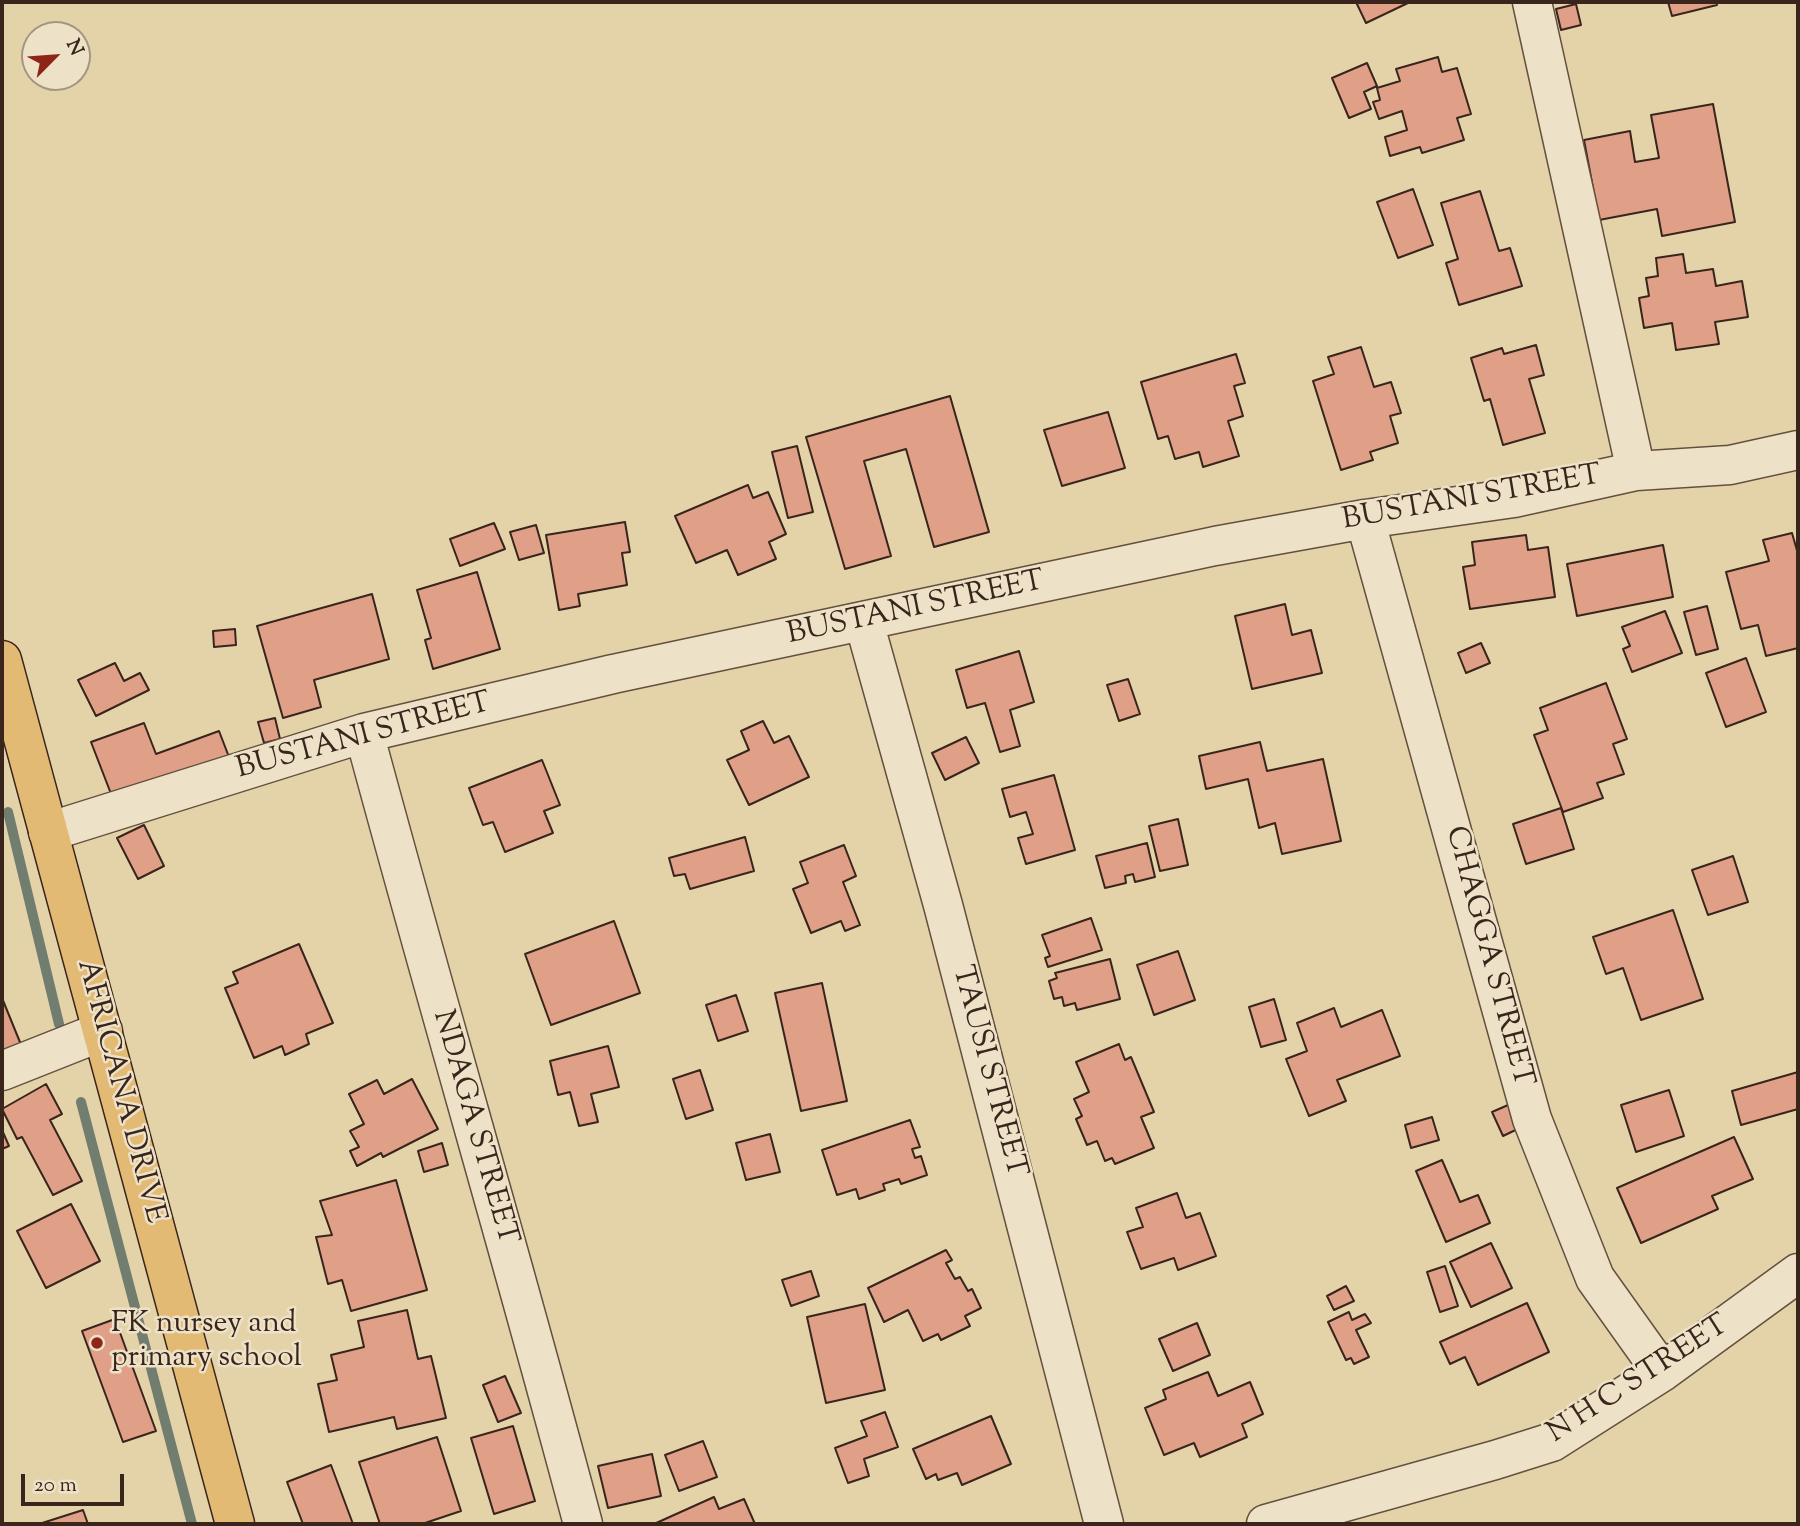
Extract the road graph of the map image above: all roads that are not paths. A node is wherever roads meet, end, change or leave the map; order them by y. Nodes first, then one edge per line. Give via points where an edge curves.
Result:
1 (1532, 2) edge
2 (1798, 450) edge
3 (1636, 471) junction
4 (1365, 519) junction
5 (864, 621) junction
6 (2, 660) edge
7 (363, 733) junction
8 (12, 737) edge
9 (48, 832) junction
10 (103, 1031) junction
11 (2, 1071) edge
12 (1798, 1273) edge
13 (1662, 1372) junction
14 (234, 1524) edge
15 (583, 1524) edge
16 (1104, 1524) edge
17 (1266, 1524) edge

1 - 3 street
2 - 3 street, BUSTANI STREET via 1730,466
3 - 4 street, BUSTANI STREET via 1514,498
4 - 5 street, BUSTANI STREET
4 - 13 street, CHAGGA STREET via 1532,1119 1595,1278
5 - 7 street, BUSTANI STREET
5 - 16 street, TAUSI STREET
6 - 8 main road, AFRICANA DRIVE
7 - 9 street, BUSTANI STREET
7 - 15 street, NDAGA STREET
8 - 9 main road, AFRICANA DRIVE
9 - 10 main road, AFRICANA DRIVE
10 - 11 street
10 - 14 main road, AFRICANA DRIVE
12 - 13 street, N H C STREET
13 - 17 street, N H C STREET via 1552,1442

